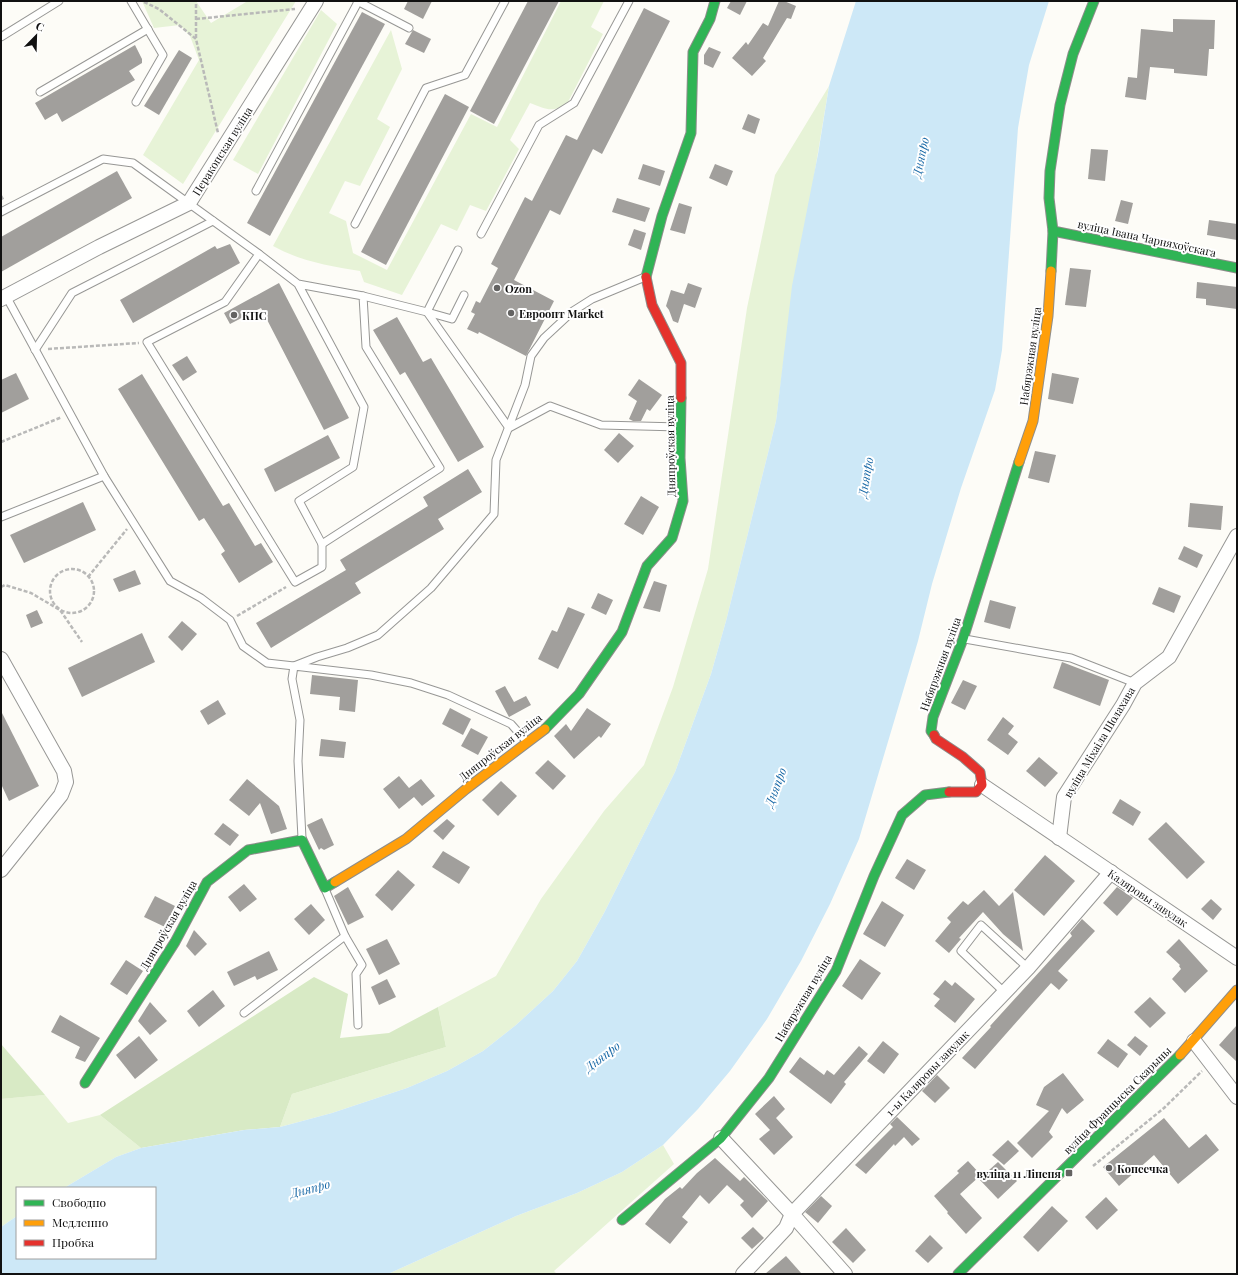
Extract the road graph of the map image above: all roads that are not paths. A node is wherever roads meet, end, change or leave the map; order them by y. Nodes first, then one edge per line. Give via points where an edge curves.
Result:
1 (59, 1) edge
2 (131, 1) edge
3 (357, 1) edge
4 (505, 1) edge
5 (628, 1) edge
6 (716, 1) edge
7 (1094, 1) edge
8 (314, 4) edge
9 (410, 28) dead end
10 (148, 29) junction
11 (1, 37) edge
12 (40, 92) dead end
13 (136, 102) dead end
14 (256, 191) dead end
15 (189, 203) junction
16 (1, 212) edge
17 (213, 222) junction
18 (355, 224) dead end
19 (1053, 231) junction
20 (481, 234) dead end
21 (458, 250) dead end
22 (259, 254) junction
23 (1237, 268) edge
24 (646, 277) junction
25 (298, 284) junction
26 (362, 296) junction
27 (464, 296) dead end
28 (4, 298) edge
29 (427, 312) junction
30 (35, 350) junction
31 (680, 427) junction
32 (508, 428) junction
33 (104, 476) junction
34 (1, 517) edge
35 (1237, 536) edge
36 (322, 544) junction
37 (963, 639) junction
38 (1, 659) edge
39 (294, 666) junction
40 (1135, 683) junction
41 (528, 743) junction
42 (982, 784) junction
43 (1059, 838) junction
44 (302, 840) junction
45 (1, 870) edge
46 (1111, 872) junction
47 (325, 888) junction
48 (345, 936) junction
49 (1237, 958) edge
50 (1028, 968) junction
51 (1237, 990) edge
52 (1004, 992) junction
53 (244, 1013) dead end
54 (358, 1025) dead end
55 (1194, 1041) junction
56 (85, 1083) dead end
57 (1237, 1097) edge
58 (721, 1138) junction
59 (792, 1214) junction
60 (622, 1220) dead end
61 (743, 1274) edge
62 (845, 1274) edge
63 (958, 1274) edge

1 - 11 lane
2 - 10 lane
3 - 9 lane
3 - 14 lane
4 - 18 lane via 465,75 426,88
5 - 20 lane via 574,103 539,125
6 - 24 street, Дняпроўская вуліца via 693,52 690,133 662,216
7 - 19 street, Набярэжная вуліца via 1073,54 1060,105 1050,171 1049,198
8 - 15 street, Перакопская вуліца
10 - 12 lane
10 - 13 lane via 163,55
15 - 16 lane via 133,163 102,159
15 - 17 lane
15 - 28 street, Перакопская вуліца
17 - 22 lane
17 - 30 lane via 72,294
19 - 23 street, вуліца Івана Чарняхоўскага
19 - 37 street, Набярэжная вуліца via 1048,316 1033,421
21 - 29 lane
22 - 25 lane
22 - 36 lane via 225,302 147,342 295,582 322,567
24 - 31 street, Дняпроўская вуліца via 652,305 681,363
24 - 32 lane via 592,298 573,311 544,338 531,356 525,385
25 - 26 lane
25 - 36 lane via 364,407 353,467 299,501
26 - 29 lane
26 - 36 lane via 366,347 440,468
27 - 29 lane via 452,319
28 - 30 lane
29 - 32 lane
30 - 33 lane
31 - 32 lane via 601,425 550,406
31 - 41 street, Дняпроўская вуліца via 683,501 672,538 647,566 622,632 579,694
32 - 39 lane via 496,460 494,514 431,588 378,635
33 - 34 lane
33 - 39 lane via 170,581 201,598 230,620 243,646 267,663
35 - 40 street, вуліца Міхаіла Шолахава via 1169,657
37 - 40 lane via 1071,658
37 - 42 street, Набярэжная вуліца via 933,717 931,732 936,739 980,772
38 - 45 street via 64,771 66,782 62,795
39 - 41 lane via 371,675 411,683 448,695 511,724
39 - 44 lane via 292,680 300,720 298,762
40 - 43 street, вуліца Міхаіла Шолахава via 1064,797
41 - 47 street, Дняпроўская вуліца via 466,789 406,839
42 - 43 street, Каляровы завулак
42 - 58 street, Набярэжная вуліца via 976,792 940,792 925,795 902,815 874,876 836,971 769,1078
43 - 46 street, Каляровы завулак
44 - 47 street
44 - 56 street, Дняпроўская вуліца via 248,850 207,882 175,942
46 - 49 street, Каляровы завулак
46 - 50 street, 1-ы Каляровы завулак
47 - 48 lane
48 - 53 lane
48 - 54 lane via 362,965 356,974
50 - 52 street, 1-ы Каляровы завулак
50 - 52 lane via 982,926 961,951
51 - 55 street, вуліца Францыска Скарыны
52 - 59 street, 1-ы Каляровы завулак
55 - 57 street
55 - 63 street, вуліца Францыска Скарыны
58 - 59 street
58 - 60 street, Набярэжная вуліца
59 - 61 street, 1-ы Каляровы завулак via 786,1228
59 - 62 street

